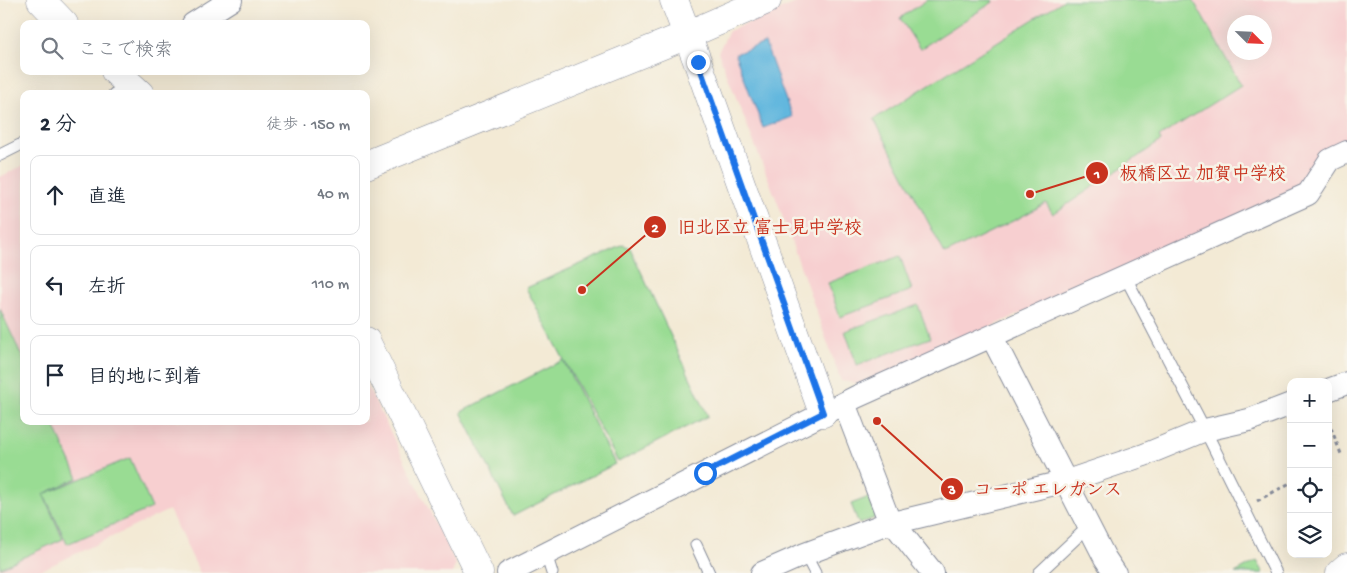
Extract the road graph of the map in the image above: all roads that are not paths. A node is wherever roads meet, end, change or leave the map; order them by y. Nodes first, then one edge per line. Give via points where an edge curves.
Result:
1 (41, 0) edge
2 (231, 0) edge
3 (674, 0) edge
4 (767, 0) edge
5 (60, 20) edge
6 (199, 20) edge
7 (687, 35) junction
8 (20, 145) edge
9 (0, 154) edge
10 (1345, 158) edge
11 (370, 163) edge
12 (1126, 276) junction
13 (992, 337) junction
14 (370, 349) edge
15 (1347, 382) edge
16 (1332, 388) edge
17 (1287, 406) edge
18 (833, 408) junction
19 (1205, 430) junction
20 (1067, 481) junction
21 (894, 523) junction
22 (1089, 526) junction
23 (696, 545) dead end
24 (549, 563) edge
25 (810, 563) edge
26 (1347, 567) edge
27 (479, 573) edge
28 (508, 573) edge
29 (709, 573) edge
30 (762, 573) edge
31 (933, 573) edge
32 (1040, 573) edge
33 (1115, 573) edge
34 (1276, 573) edge
35 (1340, 573) edge

1 - 5 street
2 - 6 street
3 - 7 street
4 - 7 street
7 - 11 street
7 - 18 street
8 - 9 lane
10 - 12 street via 1330,160 1308,194
12 - 13 street
12 - 19 lane
13 - 18 street
13 - 20 street
14 - 27 street
15 - 16 street
17 - 19 street via 1249,420
18 - 21 street
18 - 24 street
19 - 20 street
19 - 34 lane
20 - 21 street
20 - 22 street
21 - 25 street via 880,526
21 - 31 street
22 - 32 lane
22 - 33 street
23 - 29 lane
24 - 28 street
25 - 30 street
26 - 35 street

